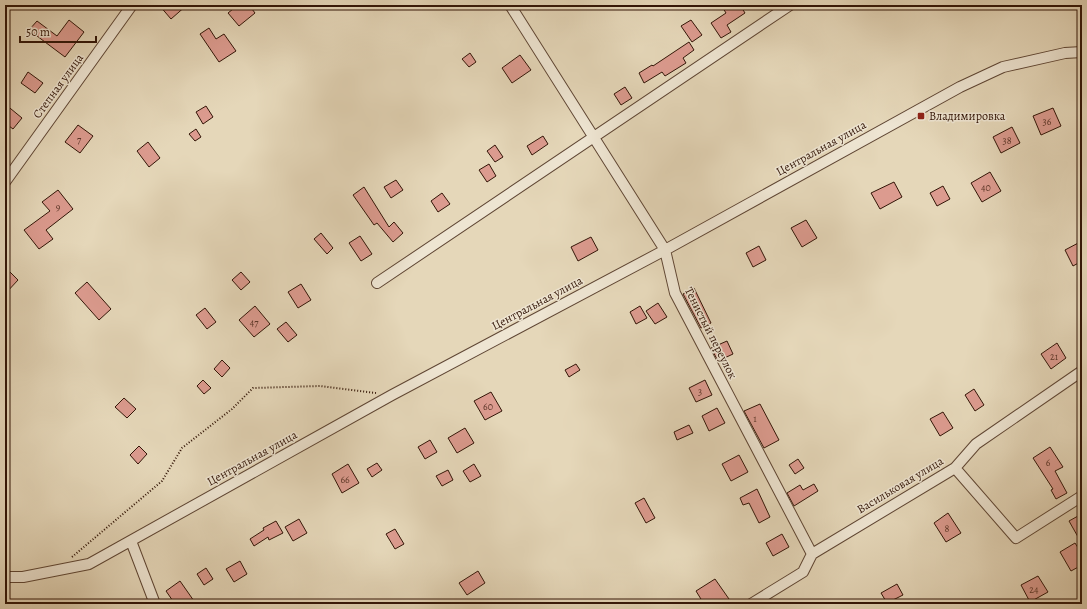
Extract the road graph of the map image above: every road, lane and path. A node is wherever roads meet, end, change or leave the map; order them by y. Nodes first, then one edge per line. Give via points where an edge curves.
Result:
1 (132, 5) edge
2 (510, 5) edge
3 (790, 5) edge
4 (1082, 52) edge
5 (595, 137) junction
6 (5, 182) edge
7 (665, 250) junction
8 (377, 284) dead end
9 (1082, 371) edge
10 (392, 395) junction
11 (955, 468) junction
12 (1082, 496) edge
13 (131, 541) junction
14 (812, 554) junction
15 (71, 558) dead end
16 (5, 577) edge
17 (155, 604) edge
18 (751, 604) edge

1 - 6 street, Степная улица
2 - 5 street, Тенистый переулок
3 - 5 street
4 - 7 street, Центральная улица via 1065,53 1003,67 960,87
5 - 7 street, Тенистый переулок
5 - 8 street
7 - 10 street, Центральная улица
7 - 14 street, Тенистый переулок via 675,293
9 - 11 street, Васильковая улица via 976,444
10 - 13 street, Центральная улица
10 - 15 path via 320,386 253,388 232,409 182,448 162,481
11 - 12 street via 1016,538
11 - 14 street, Васильковая улица
13 - 16 street, Центральная улица via 89,564 23,577
13 - 17 street
14 - 18 street via 803,572

